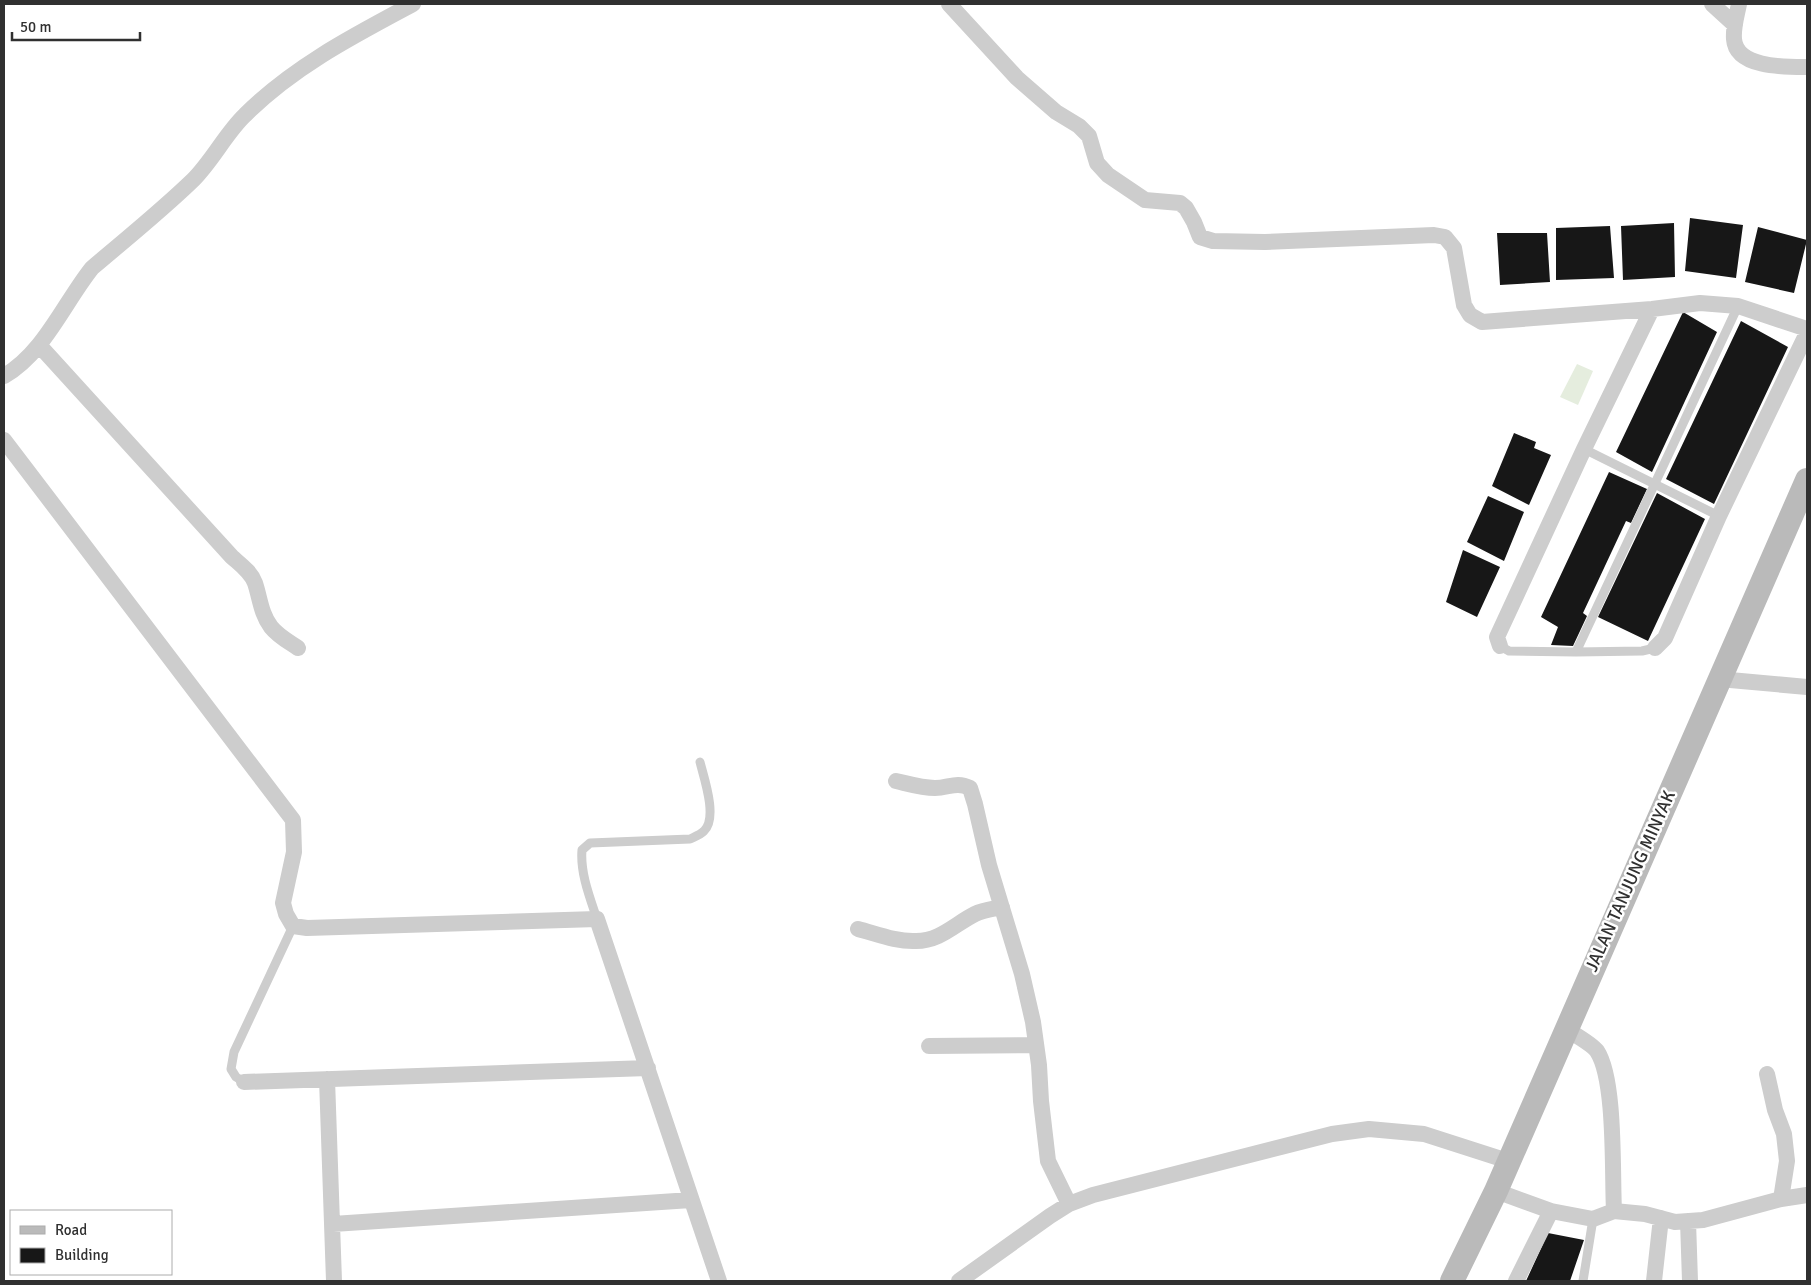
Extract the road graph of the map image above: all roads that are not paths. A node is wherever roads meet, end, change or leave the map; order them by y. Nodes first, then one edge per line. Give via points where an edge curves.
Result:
1 (412, 4) edge
2 (949, 4) edge
3 (1712, 4) edge
4 (1739, 4) edge
5 (1735, 25) junction
6 (1807, 67) edge
7 (1738, 306) junction
8 (1652, 309) junction
9 (1807, 331) edge
10 (39, 345) junction
11 (4, 376) edge
12 (4, 440) edge
13 (1584, 449) junction
14 (1807, 480) edge
15 (1654, 484) junction
16 (1719, 516) junction
17 (1500, 646) joint
18 (298, 648) dead end
19 (1655, 648) joint
20 (1576, 652) junction
21 (1718, 679) junction
22 (1807, 687) edge
23 (700, 762) dead end
24 (896, 781) dead end
25 (1002, 907) junction
26 (597, 919) junction
27 (293, 926) junction
28 (858, 930) dead end
29 (1566, 1029) junction
30 (1036, 1045) junction
31 (929, 1046) dead end
32 (648, 1068) junction
33 (1767, 1074) dead end
34 (327, 1079) junction
35 (244, 1082) joint
36 (1508, 1161) junction
37 (1496, 1191) junction
38 (1807, 1195) edge
39 (1781, 1199) junction
40 (691, 1200) junction
41 (1069, 1204) junction
42 (1551, 1211) junction
43 (1614, 1211) junction
44 (1661, 1218) junction
45 (1593, 1219) junction
46 (1688, 1221) junction
47 (333, 1224) junction
48 (334, 1281) edge
49 (719, 1281) edge
50 (959, 1281) edge
51 (1452, 1281) edge
52 (1516, 1281) edge
53 (1583, 1281) edge
54 (1654, 1281) edge
55 (1690, 1281) edge

1 - 10 street via 298,70 244,116 193,180 92,268
2 - 8 street via 1017,78 1089,136 1097,163 1108,175 1145,200 1180,203 1186,208 1200,237 1213,241 1264,242 1444,237 1454,248 1464,306 1470,315 1482,322
3 - 5 street
4 - 5 street
5 - 6 street via 1734,41 1738,52 1745,58 1767,65
7 - 8 street via 1700,303
7 - 9 street
7 - 15 lane
8 - 13 street
9 - 16 street
10 - 11 street
10 - 18 street via 246,570 255,582 270,626
12 - 27 street via 293,820 294,852 283,902
13 - 15 lane
13 - 17 street via 1497,637
14 - 21 main road, JALAN TANJUNG MINYAK
15 - 16 lane
15 - 20 lane
16 - 19 street via 1665,638
17 - 20 lane via 1509,651
19 - 20 lane
21 - 22 street
21 - 29 main road, JALAN TANJUNG MINYAK
23 - 26 lane via 710,808 709,822 704,831 690,840 590,843 582,850 581,861
24 - 25 street via 936,788 962,783 970,788
25 - 28 street via 977,913 950,931 916,941
25 - 30 street via 1022,974
26 - 27 street
26 - 32 street
27 - 35 lane via 234,1052 231,1069
29 - 36 main road, JALAN TANJUNG MINYAK
29 - 43 street via 1596,1050 1604,1066 1610,1103
30 - 31 street
30 - 41 street via 1048,1161
32 - 34 street
32 - 40 street
33 - 39 street via 1784,1134 1787,1161
34 - 35 street
34 - 47 street
36 - 37 main road, JALAN TANJUNG MINYAK
36 - 41 street via 1424,1134 1368,1129 1332,1134 1093,1195
37 - 42 street
37 - 51 main road, JALAN TANJUNG MINYAK
38 - 39 street
39 - 46 street
40 - 47 street
40 - 49 street
41 - 50 street
42 - 45 street
42 - 52 street
43 - 44 street
43 - 45 street
44 - 46 street
44 - 54 street
45 - 53 lane
46 - 55 street
47 - 48 street

